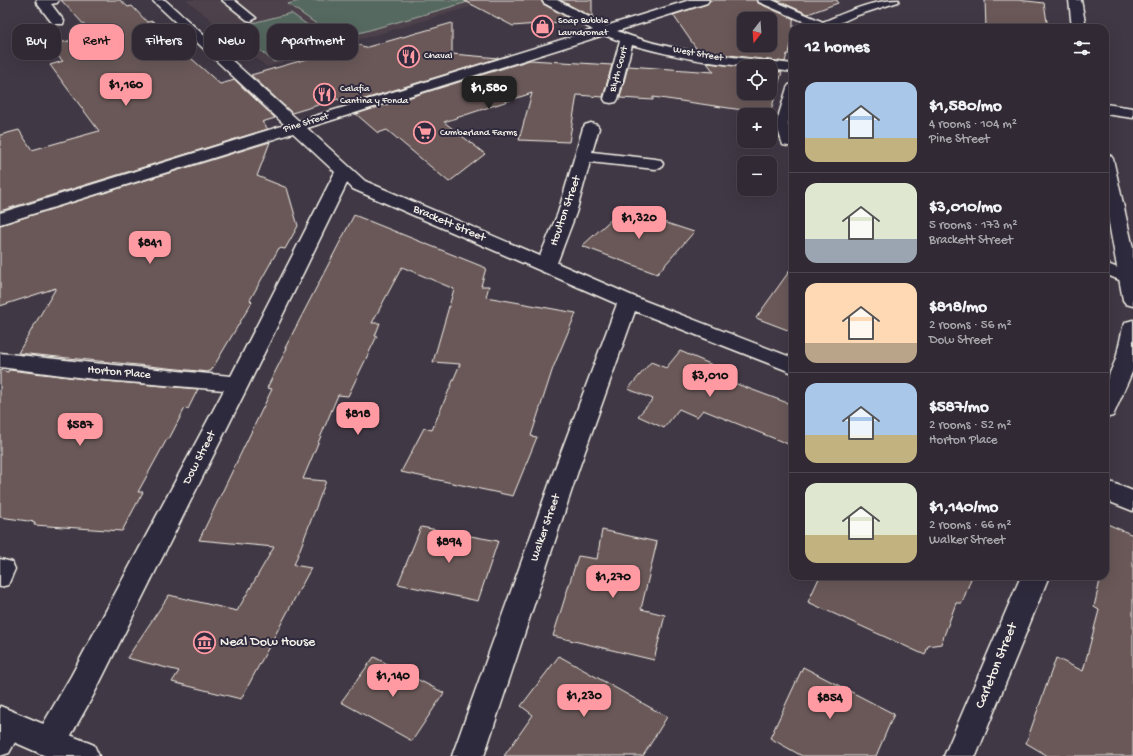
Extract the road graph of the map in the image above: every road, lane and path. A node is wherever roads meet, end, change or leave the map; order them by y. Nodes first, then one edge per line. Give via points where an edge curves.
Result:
1 (53, 0) edge
2 (158, 0) edge
3 (227, 0) edge
4 (548, 0) edge
5 (703, 0) edge
6 (763, 0) edge
7 (894, 0) edge
8 (1075, 0) edge
9 (252, 18) dead end
10 (58, 21) dead end
11 (817, 24) edge
12 (830, 24) edge
13 (1078, 24) edge
14 (606, 31) junction
15 (627, 39) junction
16 (789, 67) edge
17 (611, 99) dead end
18 (789, 101) edge
19 (1109, 110) edge
20 (1133, 113) edge
21 (296, 126) junction
22 (591, 128) dead end
23 (789, 142) edge
24 (584, 156) junction
25 (655, 164) dead end
26 (344, 171) junction
27 (1109, 178) edge
28 (0, 219) edge
29 (546, 266) junction
30 (1109, 270) edge
31 (1130, 279) junction
32 (1133, 300) edge
33 (628, 301) junction
34 (1133, 327) edge
35 (0, 360) edge
36 (789, 364) edge
37 (238, 384) junction
38 (1109, 401) edge
39 (1109, 492) edge
40 (1133, 501) edge
41 (0, 568) edge
42 (0, 578) edge
43 (1032, 580) edge
44 (4, 730) edge
45 (50, 742) junction
46 (83, 756) edge
47 (468, 756) edge
48 (960, 756) edge

1 - 10 street via 42,2
2 - 21 street, Brackett Street
3 - 9 lane
4 - 14 street, West Street
5 - 14 street, Pine Street
6 - 11 lane
7 - 12 lane
8 - 13 street
14 - 15 street, West Street
14 - 21 street, Pine Street
15 - 16 street, West Street via 695,55
15 - 17 street, Blyth Court
18 - 23 lane via 782,124
19 - 20 street
21 - 26 street, Brackett Street
21 - 28 street, Pine Street
22 - 24 street, Houlton Street
24 - 25 street
24 - 29 street, Houlton Street via 567,213
26 - 29 street, Brackett Street via 359,185
26 - 37 street, Dow Street
27 - 31 street
29 - 33 street, Brackett Street
30 - 31 lane
31 - 32 street
33 - 36 street, Brackett Street
33 - 47 street, Walker Street via 567,468
34 - 38 street via 1127,359
35 - 37 street, Horton Place
37 - 45 street, Dow Street via 82,686
39 - 40 street
41 - 42 lane via 4,569
43 - 48 street, Carleton Street
44 - 45 street
45 - 46 street

